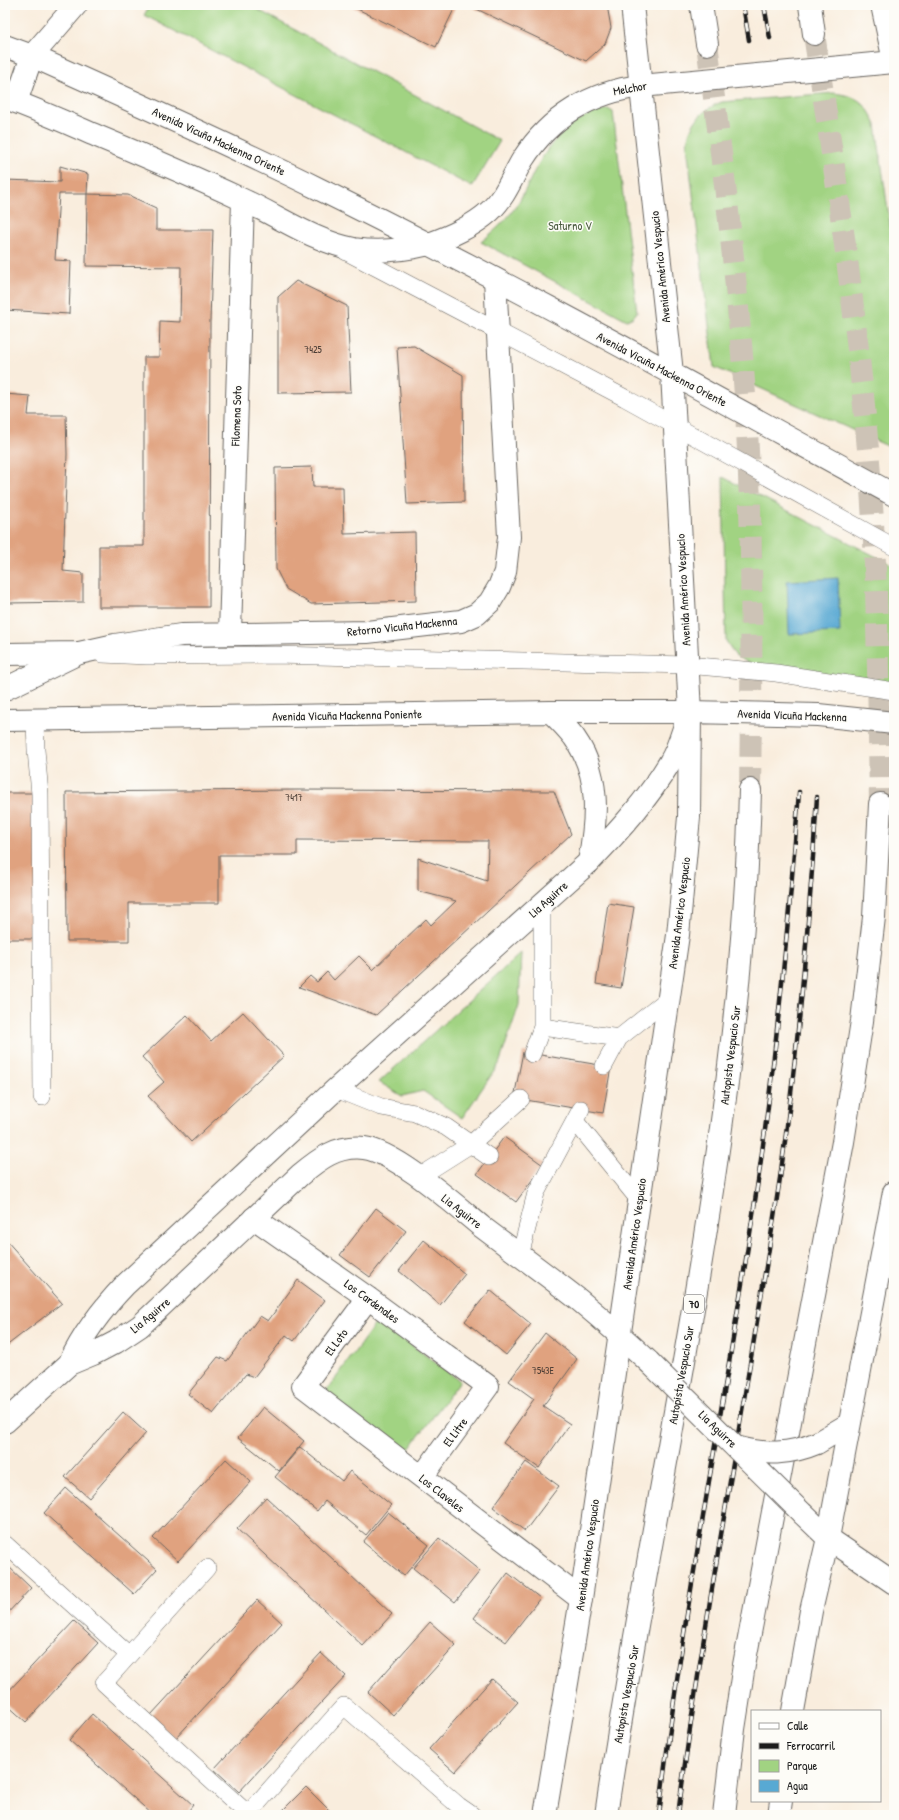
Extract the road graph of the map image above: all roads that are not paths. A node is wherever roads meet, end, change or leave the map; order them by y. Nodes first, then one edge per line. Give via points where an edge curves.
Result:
1 (76, 5) edge
2 (632, 5) edge
3 (701, 5) edge
4 (810, 5) edge
5 (882, 5) edge
6 (814, 34) tunnel mouth
7 (708, 44) tunnel mouth
8 (7, 45) edge
9 (32, 56) junction
10 (894, 62) edge
11 (641, 86) junction
12 (11, 100) edge
13 (242, 200) junction
14 (324, 240) junction
15 (429, 244) junction
16 (496, 279) junction
17 (498, 333) junction
18 (672, 373) junction
19 (675, 426) junction
20 (894, 495) edge
21 (894, 547) edge
22 (230, 633) junction
23 (79, 653) junction
24 (5, 654) edge
25 (687, 665) junction
26 (5, 689) edge
27 (894, 691) edge
28 (551, 712) junction
29 (690, 712) junction
30 (5, 720) edge
31 (35, 720) junction
32 (894, 723) edge
33 (750, 790) tunnel mouth
34 (880, 804) tunnel mouth
35 (589, 862) junction
36 (542, 905) junction
37 (668, 1000) junction
38 (542, 1027) junction
39 (619, 1038) junction
40 (532, 1054) dead end
41 (604, 1066) dead end
42 (336, 1089) junction
43 (42, 1097) dead end
44 (521, 1099) dead end
45 (471, 1144) junction
46 (489, 1158) dead end
47 (419, 1177) junction
48 (894, 1192) edge
49 (639, 1200) junction
50 (254, 1218) junction
51 (520, 1256) junction
52 (368, 1298) junction
53 (619, 1334) junction
54 (69, 1364) junction
55 (303, 1386) joint
56 (488, 1386) joint
57 (5, 1422) edge
58 (849, 1424) junction
59 (736, 1447) junction
60 (422, 1477) junction
61 (828, 1538) junction
62 (5, 1544) edge
63 (207, 1568) dead end
64 (894, 1583) edge
65 (581, 1600) junction
66 (129, 1655) junction
67 (794, 1710) edge
68 (781, 1802) edge
69 (248, 1815) edge
70 (472, 1815) edge
71 (545, 1815) edge
72 (606, 1815) edge
73 (724, 1815) edge
74 (779, 1815) edge

1 - 9 main road
2 - 11 main road, Avenida Américo Vespucio
3 - 7 main road
4 - 6 main road
5 - 10 main road
8 - 9 main road, Avenida Vicuña Mackenna Oriente
9 - 12 main road
9 - 15 main road, Avenida Vicuña Mackenna Oriente via 224,143
10 - 11 main road, Melchor
11 - 15 main road, Melchor via 619,89 590,99 563,116 523,159 508,188 491,210 466,229
11 - 18 main road, Avenida Américo Vespucio
12 - 13 main road
13 - 14 main road
13 - 22 main road, Filomena Soto
14 - 15 main road via 354,249 379,252
14 - 17 lane
15 - 16 main road, Avenida Vicuña Mackenna Oriente
16 - 17 main road, Retorno Vicuña Mackenna
16 - 18 main road, Avenida Vicuña Mackenna Oriente
17 - 19 lane
17 - 22 main road, Retorno Vicuña Mackenna via 509,537 505,572 490,602 477,614 444,624 367,632
18 - 19 main road, Avenida Américo Vespucio
18 - 20 main road, Avenida Vicuña Mackenna Oriente
19 - 21 lane
19 - 25 main road, Avenida Américo Vespucio
22 - 23 main road, Retorno Vicuña Mackenna via 152,638
23 - 24 main road
23 - 25 lane
23 - 26 main road
25 - 27 lane via 776,673
25 - 29 main road, Avenida Américo Vespucio
28 - 29 main road, Avenida Vicuña Mackenna Poniente
28 - 31 main road, Avenida Vicuña Mackenna Poniente
28 - 35 main road via 584,752 593,777 596,797 595,823
29 - 32 main road, Avenida Vicuña Mackenna via 818,715
29 - 35 main road, Lia Aguirre via 671,761 645,799
29 - 37 main road, Avenida Américo Vespucio via 689,817 678,935
30 - 31 main road, Avenida Vicuña Mackenna Poniente
31 - 43 lane via 40,794
33 - 72 main road, Autopista Vespucio Sur / 70 via 745,913 729,1069 696,1293
34 - 73 main road via 874,917 844,1142 744,1665
35 - 36 main road, Lia Aguirre
36 - 38 lane
36 - 42 main road, Lia Aguirre
37 - 39 lane
37 - 49 main road, Avenida Américo Vespucio
38 - 39 lane
38 - 40 lane
39 - 41 lane
42 - 45 lane via 381,1107 415,1113 446,1127
42 - 54 main road, Lia Aguirre via 107,1304 78,1343
44 - 45 lane
45 - 46 lane
45 - 47 lane
47 - 50 main road, Lia Aguirre via 380,1152 349,1147 333,1151 319,1159
47 - 51 main road, Lia Aguirre
48 - 58 main road
49 - 51 lane via 578,1115 532,1189
49 - 53 main road, Avenida Américo Vespucio
50 - 52 main road, Los Cardenales
50 - 54 main road, Lia Aguirre via 140,1326 116,1342
51 - 53 main road, Lia Aguirre
52 - 55 main road, El Loto
52 - 56 main road, Los Cardenales
53 - 59 main road, Lia Aguirre, bridge
53 - 65 main road, Avenida Américo Vespucio
54 - 57 main road, Lia Aguirre
55 - 60 main road, Los Claveles
56 - 60 main road, El Litre
58 - 59 main road, bridge via 817,1443 792,1451 774,1454
58 - 61 main road
59 - 61 main road, Lia Aguirre, bridge
60 - 65 main road, Los Claveles
61 - 64 main road, Lia Aguirre
61 - 67 main road via 811,1611
62 - 66 lane
63 - 66 lane
65 - 71 main road, Avenida Américo Vespucio
66 - 69 lane via 104,1683
68 - 74 main road
69 - 70 lane via 344,1706

